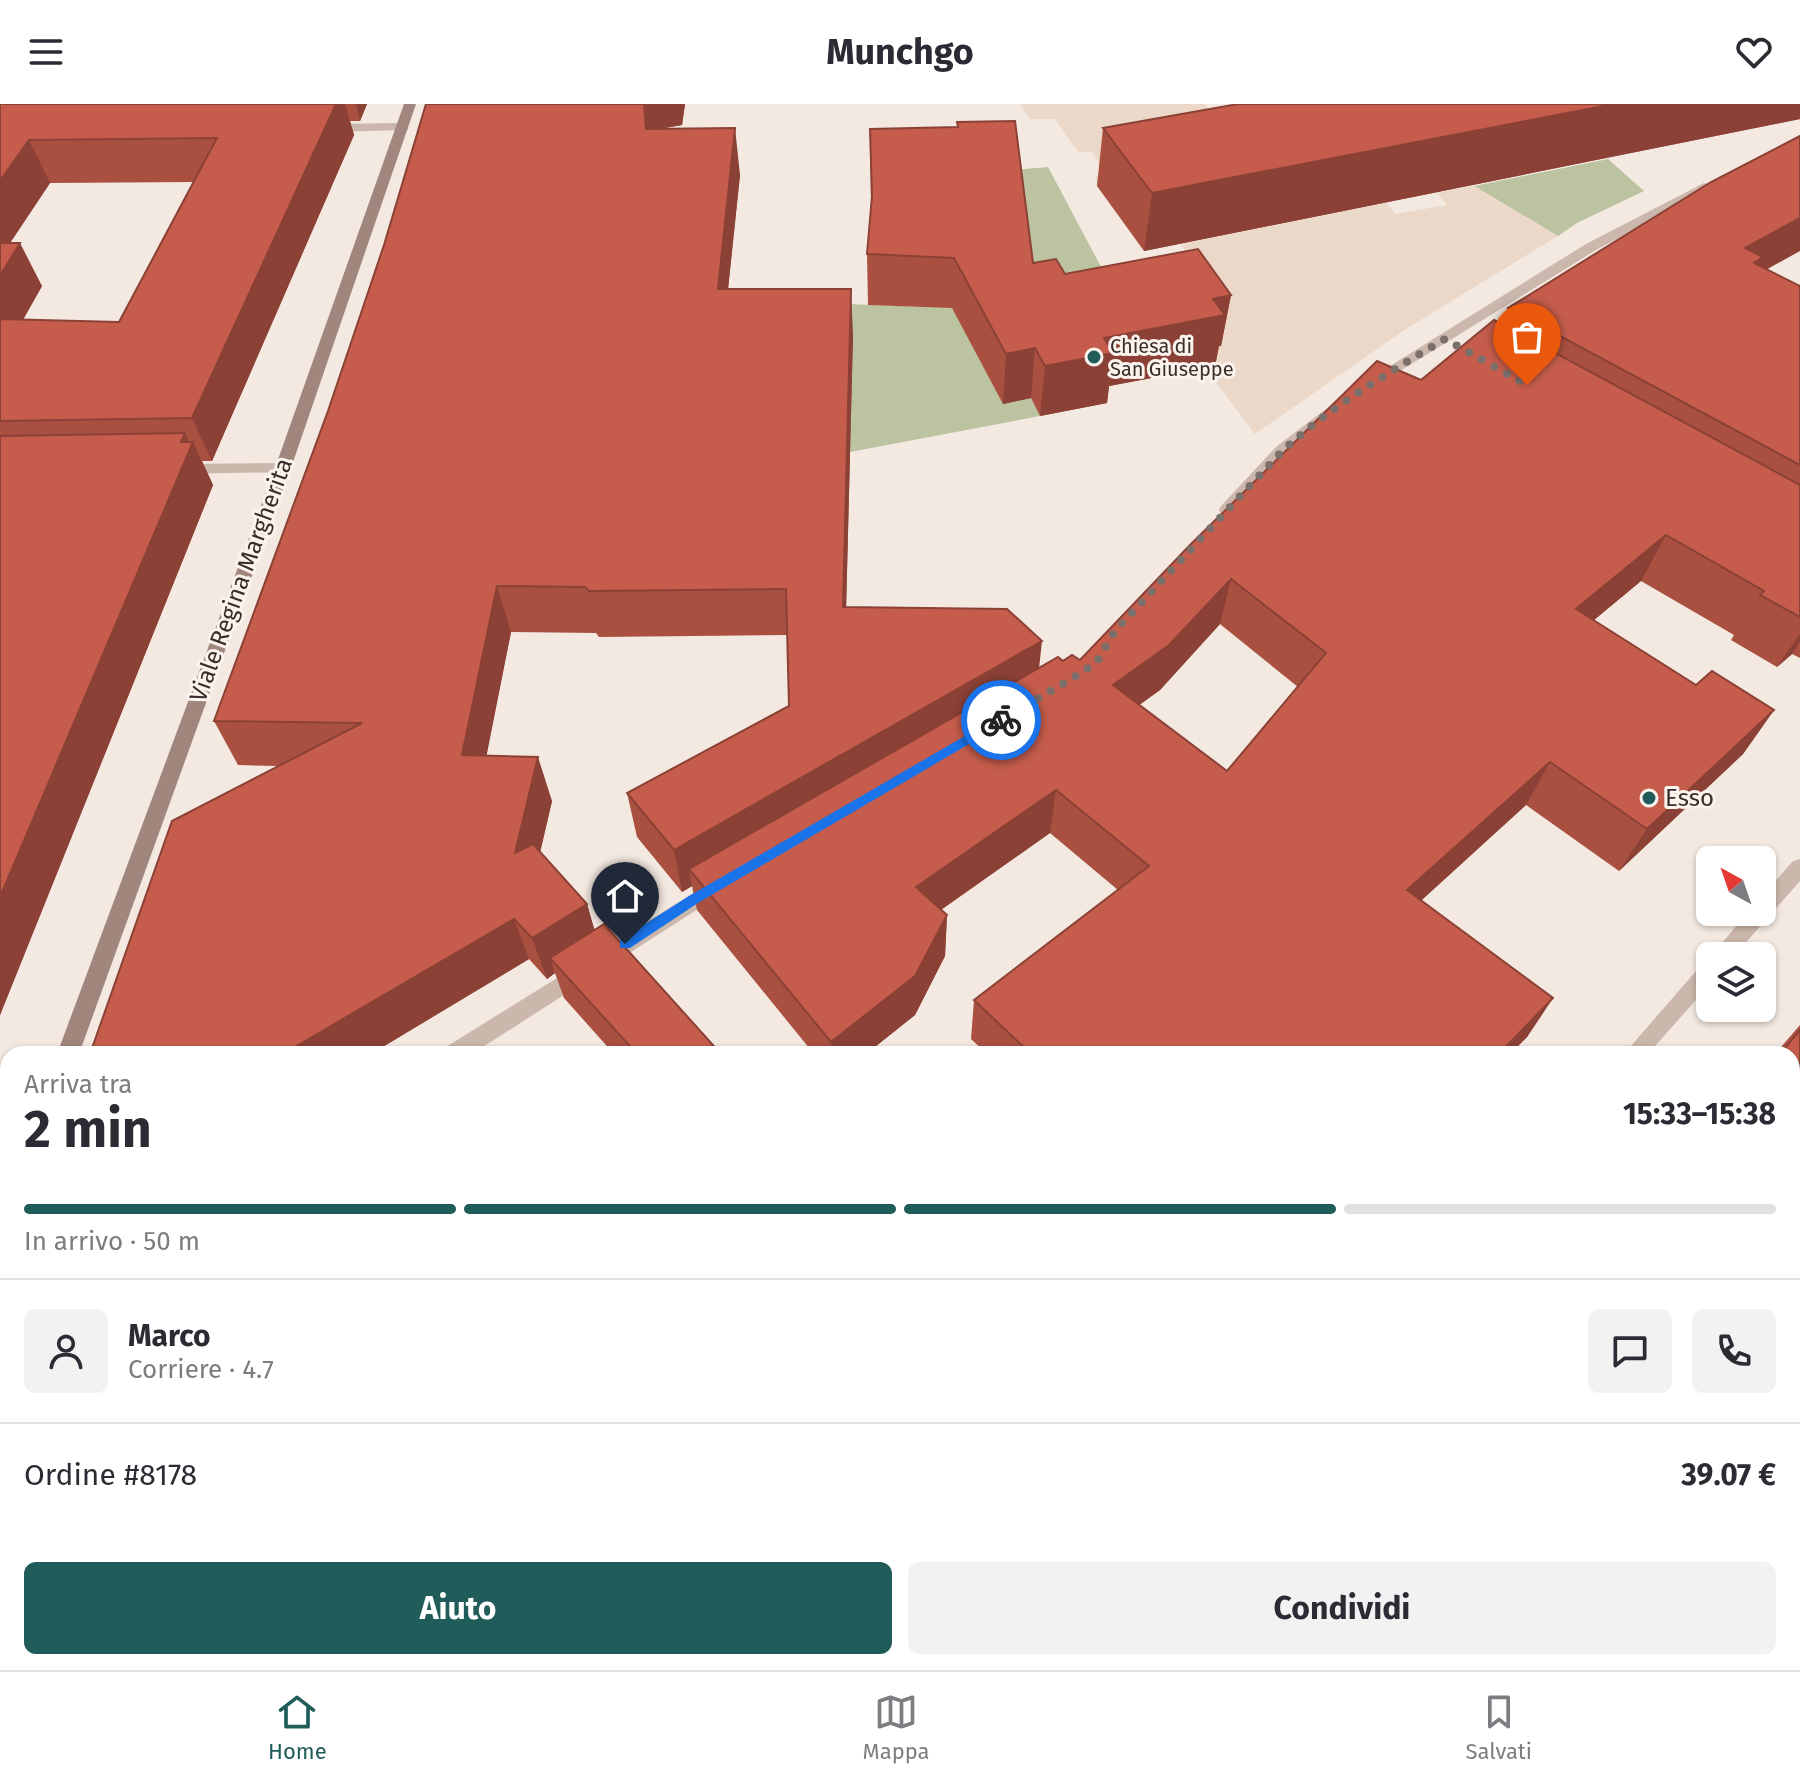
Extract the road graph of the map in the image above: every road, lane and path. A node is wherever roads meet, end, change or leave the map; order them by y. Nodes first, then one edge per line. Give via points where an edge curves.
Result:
1 (410, 104) edge
2 (403, 127) junction
3 (306, 129) edge
4 (1719, 182) edge
5 (283, 468) junction
6 (156, 470) edge
7 (1220, 518) edge
8 (1800, 867) edge
9 (734, 876) edge
10 (1776, 894) edge
11 (1748, 926) edge
12 (1733, 942) edge
13 (1696, 985) edge
14 (71, 1046) edge
15 (467, 1046) edge
16 (1642, 1046) edge

1 - 2 main road, Viale Regina Margherita
2 - 3 street
2 - 5 main road, Viale Regina Margherita
4 - 7 street via 1591,247 1516,291 1452,343 1350,397 1283,450
5 - 6 street
5 - 14 main road, Viale Regina Margherita
8 - 10 street
9 - 15 street
11 - 12 street
13 - 16 street

